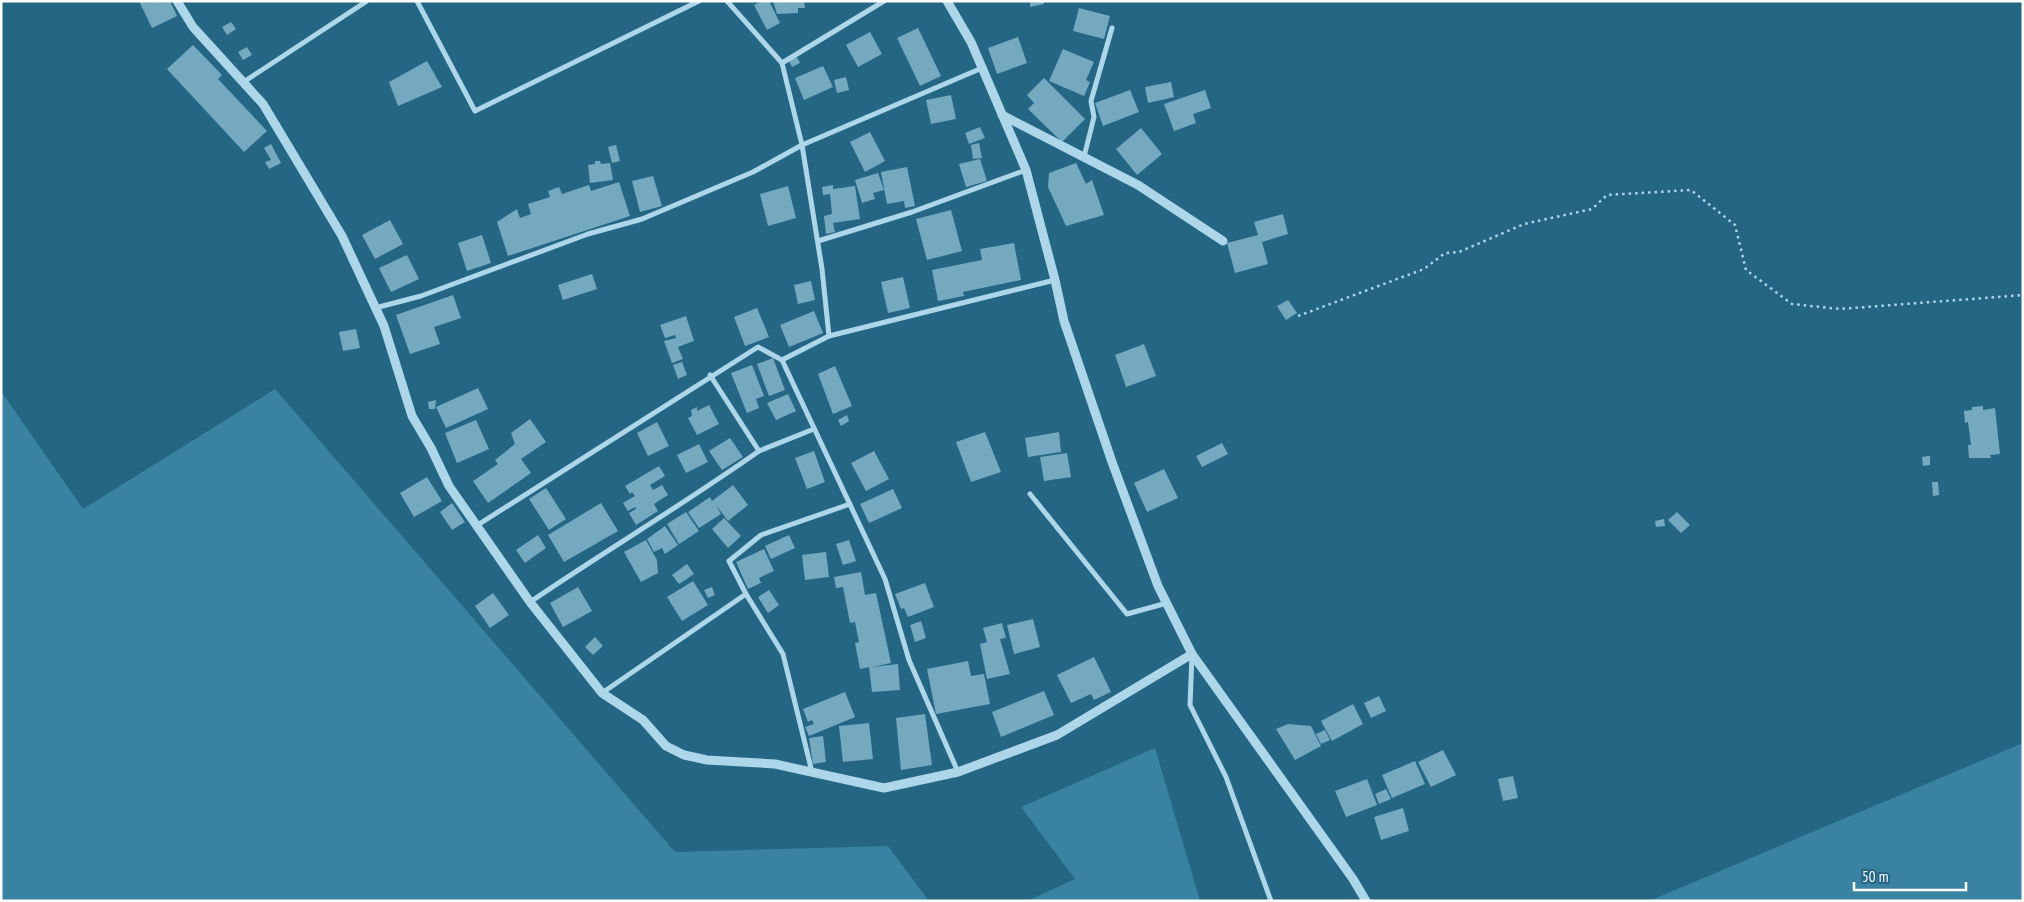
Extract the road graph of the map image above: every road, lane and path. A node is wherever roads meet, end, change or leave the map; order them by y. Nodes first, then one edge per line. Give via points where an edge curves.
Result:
1 (177, 1) edge
2 (367, 1) edge
3 (417, 1) edge
4 (699, 1) edge
5 (727, 1) edge
6 (884, 1) edge
7 (947, 1) edge
8 (1112, 28) dead end
9 (782, 63) junction
10 (982, 68) junction
11 (242, 83) junction
12 (1002, 115) junction
13 (802, 145) junction
14 (1084, 157) junction
15 (1026, 170) junction
16 (818, 241) junction
17 (1223, 241) dead end
18 (1055, 280) junction
19 (2023, 295) edge
20 (375, 308) junction
21 (1298, 316) dead end
22 (829, 336) junction
23 (782, 360) junction
24 (710, 376) junction
25 (814, 429) junction
26 (759, 451) junction
27 (1030, 494) dead end
28 (850, 504) junction
29 (476, 526) junction
30 (746, 594) junction
31 (530, 602) junction
32 (1167, 603) junction
33 (1192, 654) junction
34 (602, 693) junction
35 (958, 772) junction
36 (812, 773) junction
37 (1271, 901) edge
38 (1366, 901) edge

1 - 11 street via 193,27
2 - 11 street
3 - 4 street via 475,111
5 - 9 street
6 - 9 street
7 - 10 street
8 - 14 street via 1092,101 1094,116
9 - 13 street
10 - 12 street
10 - 13 street
11 - 20 street via 263,104 342,236
12 - 14 street
12 - 15 street
13 - 16 street
13 - 20 street via 753,172 642,219 588,234 421,296
14 - 17 street via 1138,185
15 - 16 street via 912,212
15 - 18 street
16 - 22 street
18 - 22 street
18 - 32 street via 1064,321 1112,462
19 - 21 path via 1840,310 1792,304 1746,270 1735,225 1691,190 1607,195 1592,209 1524,224 1459,252 1445,253 1424,269
20 - 29 street via 384,326 412,416 449,486
22 - 23 street
23 - 24 street via 758,347
23 - 25 street
24 - 26 street
24 - 29 street
25 - 26 street
25 - 28 street
26 - 31 street via 687,502
27 - 32 street via 1127,614
28 - 30 street via 761,535 728,560
28 - 35 street via 885,579 909,660
29 - 31 street
30 - 34 street
30 - 36 street via 783,654
31 - 34 street
32 - 33 street
33 - 35 street via 1057,735
33 - 37 street via 1190,705 1226,777
33 - 38 street
34 - 36 street via 643,720 666,746 684,755 707,760 775,764
35 - 36 street via 884,788

